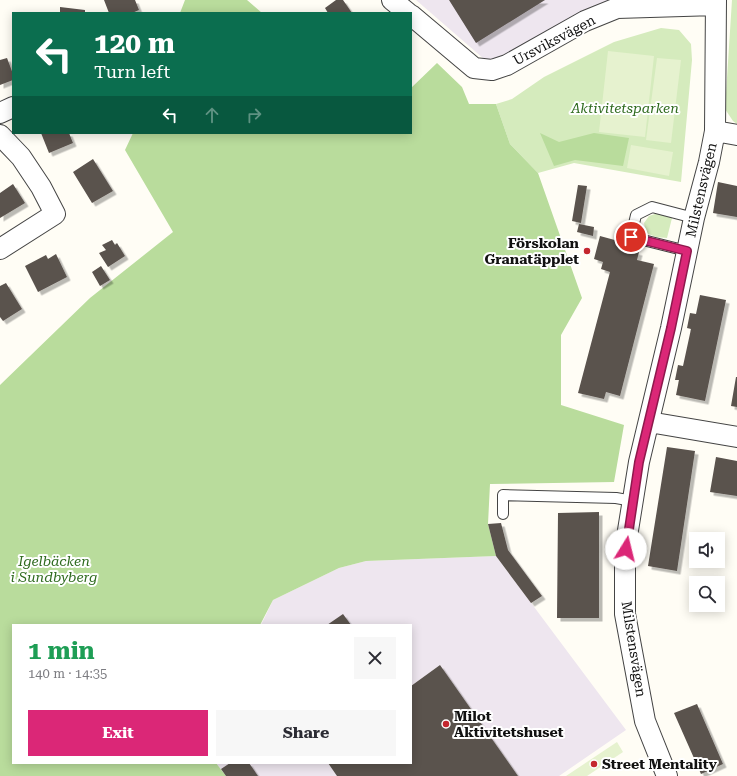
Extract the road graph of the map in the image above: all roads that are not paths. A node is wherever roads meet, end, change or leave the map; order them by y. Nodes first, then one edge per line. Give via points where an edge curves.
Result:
1 (392, 0) edge
2 (716, 3) edge
3 (616, 4) edge
4 (407, 12) edge
5 (412, 16) edge
6 (12, 107) edge
7 (0, 113) edge
8 (715, 130) junction
9 (0, 135) edge
10 (737, 135) edge
11 (694, 218) junction
12 (0, 249) edge
13 (687, 251) junction
14 (648, 422) junction
15 (737, 437) edge
16 (633, 501) junction
17 (503, 514) dead end
18 (667, 776) edge

1 - 4 street
2 - 3 street, Ursviksvägen
2 - 8 street, Milstensvägen
3 - 5 street, Ursviksvägen via 507,65 492,70 474,68
6 - 7 street
8 - 10 street
8 - 11 street, Milstensvägen
9 - 12 street via 21,157 55,214
11 - 13 street, Milstensvägen
11 - 13 lane via 652,207 636,215 631,237
13 - 14 street, Milstensvägen
14 - 15 street
14 - 16 street, Milstensvägen
16 - 17 lane via 616,498 503,495
16 - 18 street, Milstensvägen via 626,549 626,614 645,721

